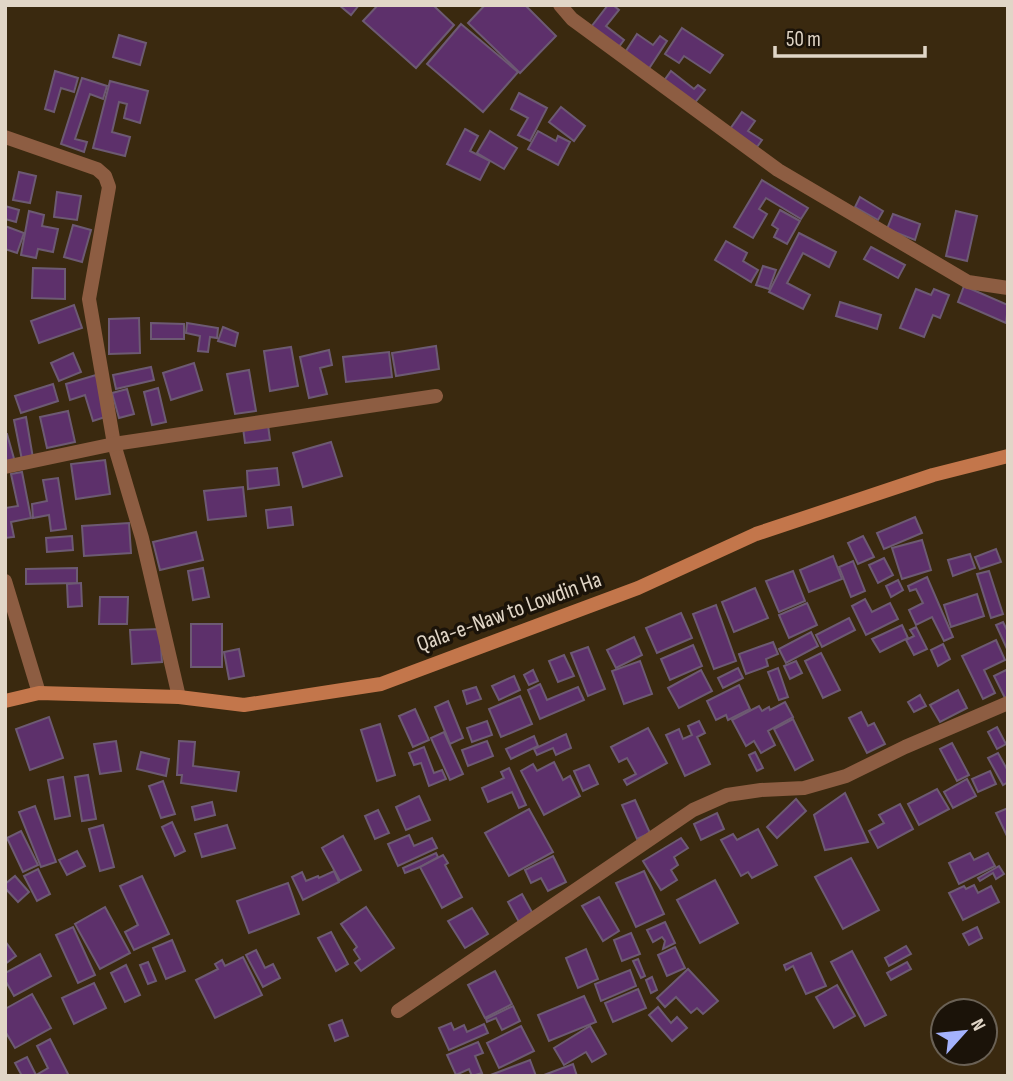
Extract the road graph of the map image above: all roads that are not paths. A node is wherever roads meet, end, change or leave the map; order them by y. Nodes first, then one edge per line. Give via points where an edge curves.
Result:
1 (560, 5) edge
2 (5, 137) edge
3 (1008, 288) edge
4 (436, 396) dead end
5 (114, 444) junction
6 (1008, 456) edge
7 (5, 467) edge
8 (5, 581) edge
9 (39, 693) junction
10 (179, 697) junction
11 (5, 701) edge
12 (1008, 703) edge
13 (398, 1011) dead end

1 - 3 street via 572,19 778,170 968,282
2 - 5 street via 97,169 109,187 89,299
4 - 5 street
5 - 7 street
5 - 10 street via 142,538
6 - 10 main road, Qala-e-Naw to Lowdin Ha via 933,475 756,534 638,588 381,684 244,705
8 - 9 street
9 - 10 main road, Qala-e-Naw to Lowdin Ha
9 - 11 main road, Qala-e-Naw to Lowdin Ha
12 - 13 street via 846,776 804,788 727,795 692,810

